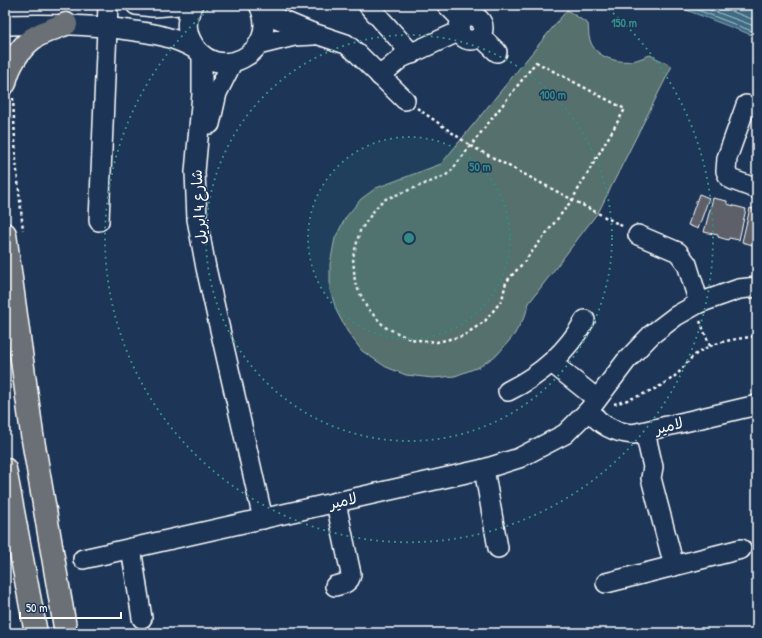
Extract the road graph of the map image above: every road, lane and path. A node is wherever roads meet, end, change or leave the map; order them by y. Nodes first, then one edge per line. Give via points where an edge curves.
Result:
1 (108, 5) edge
2 (180, 5) edge
3 (193, 5) edge
4 (368, 5) edge
5 (448, 5) edge
6 (145, 6) edge
7 (260, 8) edge
8 (66, 24) junction
9 (5, 25) edge
10 (461, 25) junction
11 (106, 27) junction
12 (151, 33) junction
13 (329, 38) junction
14 (258, 45) junction
15 (199, 52) junction
16 (497, 52) dead end
17 (410, 55) junction
18 (232, 63) junction
19 (385, 81) junction
20 (9, 89) edge
21 (406, 100) joint
22 (746, 105) dead end
23 (471, 146) junction
24 (201, 157) junction
25 (757, 189) edge
26 (572, 200) junction
27 (99, 221) dead end
28 (14, 233) edge
29 (638, 235) joint
30 (757, 287) edge
31 (696, 304) junction
32 (585, 320) dead end
33 (757, 336) edge
34 (710, 346) junction
35 (552, 363) junction
36 (508, 391) dead end
37 (593, 404) junction
38 (757, 404) edge
39 (639, 433) junction
40 (5, 469) edge
41 (484, 469) junction
42 (336, 502) junction
43 (269, 517) junction
44 (131, 548) junction
45 (498, 548) dead end
46 (741, 549) dead end
47 (83, 559) dead end
48 (674, 566) junction
49 (606, 583) dead end
50 (335, 586) dead end
51 (142, 618) dead end
52 (36, 633) edge
53 (66, 633) edge

1 - 11 street
2 - 6 street
3 - 15 street via 187,30
4 - 17 street
5 - 10 street
6 - 12 street
7 - 13 street via 310,32
7 - 14 street via 264,23 263,35
8 - 9 street
8 - 11 street
8 - 20 highway via 32,39 19,53 11,66
10 - 16 street via 464,38 473,40 480,36
10 - 17 street
11 - 12 street
11 - 27 street
12 - 15 street via 175,39
13 - 14 street via 318,35 294,36
13 - 19 street via 346,44
14 - 18 street via 247,57
15 - 18 street via 216,62
15 - 24 street, شارع 4 ابريل via 202,94
17 - 19 street via 407,68
18 - 24 street, شارع 4 ابريل via 221,83 214,104
19 - 21 street
20 - 28 path via 16,161
21 - 23 path
22 - 25 street via 727,158 726,171 729,178
23 - 26 path
23 - 26 path via 536,62 625,109
23 - 26 path via 445,176 383,200 360,231 353,257 355,284 367,308 385,327 410,339 436,342 463,336 486,321 502,300 506,282
24 - 43 street, شارع 4 ابريل via 208,220 232,354
26 - 29 path
28 - 53 highway via 32,434
29 - 31 street via 678,252 687,264
30 - 31 street, لامير via 739,289
31 - 34 path
31 - 37 street, لامير via 651,334 626,361
32 - 35 street via 570,343
33 - 34 path
34 - 37 path via 695,355 676,376 658,386 629,400
35 - 36 street via 531,379
35 - 37 street
37 - 39 street, لامير via 595,418 608,427 622,433
37 - 41 street, لامير via 565,434 519,458
38 - 39 street, لامير
39 - 48 street via 644,470 651,478
40 - 52 highway
41 - 42 street, لامير
41 - 45 street
42 - 43 street, لامير
42 - 50 street via 351,574 347,583
43 - 44 street, لامير
44 - 47 street, لامير
44 - 51 street
46 - 48 street
48 - 49 street

